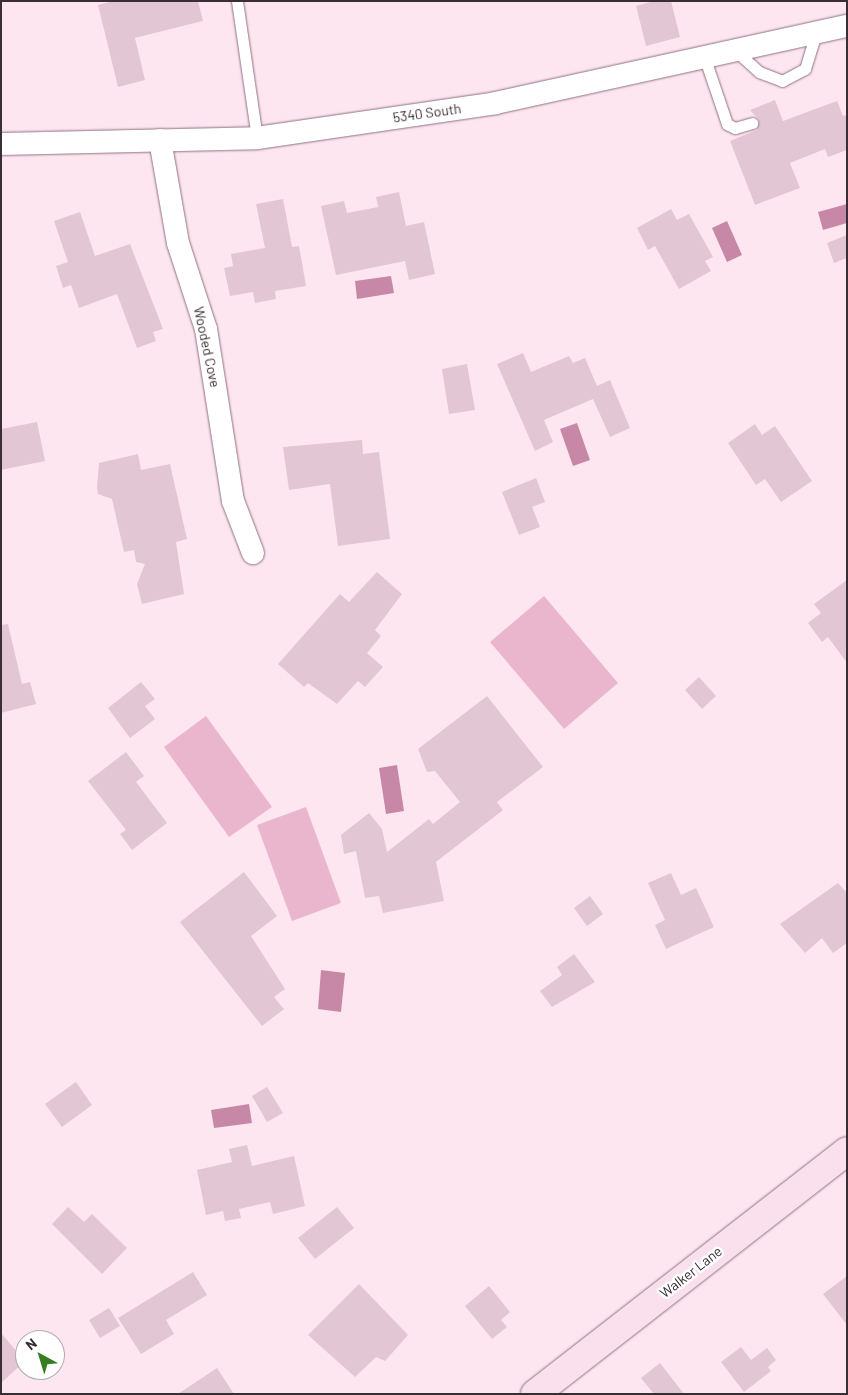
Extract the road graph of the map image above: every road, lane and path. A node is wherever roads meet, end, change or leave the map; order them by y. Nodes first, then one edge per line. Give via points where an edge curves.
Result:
1 (237, 1) edge
2 (847, 26) edge
3 (816, 33) junction
4 (737, 52) junction
5 (705, 59) junction
6 (752, 123) dead end
7 (257, 138) junction
8 (160, 140) junction
9 (1, 144) edge
10 (253, 553) dead end
11 (847, 1151) edge
12 (535, 1394) edge

1 - 7 lane
2 - 3 street, 5340 South
3 - 4 street, 5340 South
3 - 4 lane via 805,69 782,81 758,72
4 - 5 street, 5340 South
5 - 6 lane via 727,124 735,128
5 - 7 street, 5340 South via 496,103
7 - 8 street, 5340 South via 189,143
8 - 9 street, 5340 South
8 - 10 street, Wooded Cove via 178,243 206,329 234,501
11 - 12 street, Walker Lane

